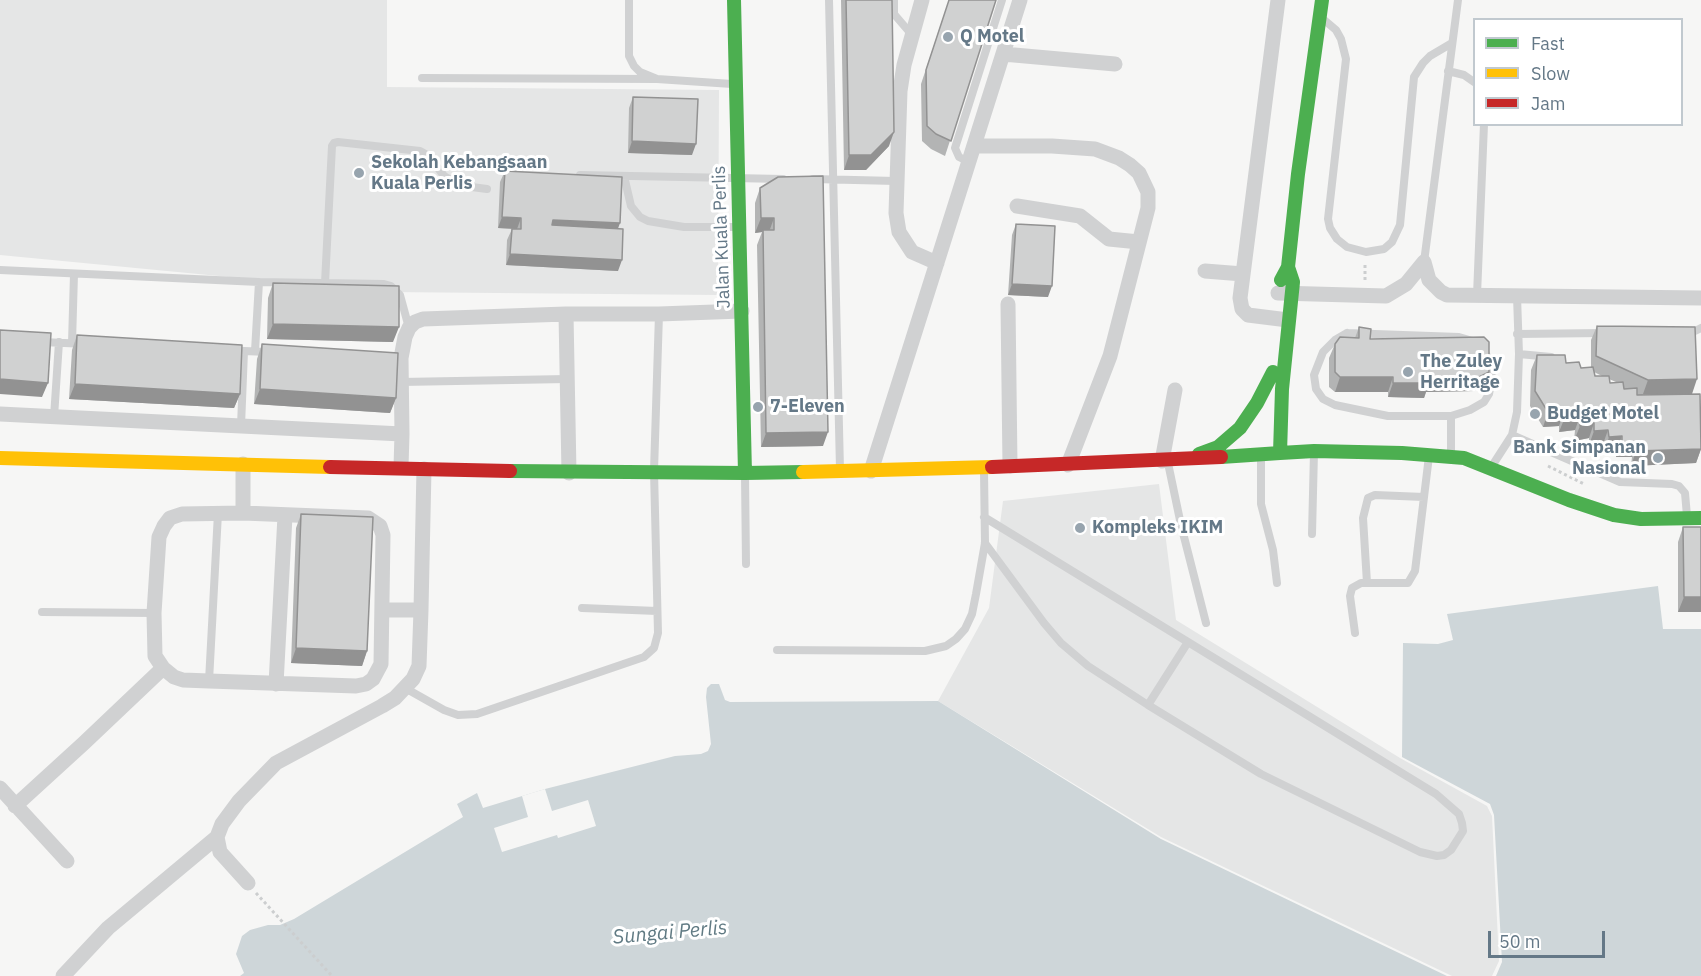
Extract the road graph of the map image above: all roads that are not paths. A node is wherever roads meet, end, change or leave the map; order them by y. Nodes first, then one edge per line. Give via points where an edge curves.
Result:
1 (629, 0) edge
2 (734, 0) edge
3 (829, 0) edge
4 (894, 0) edge
5 (922, 0) edge
6 (1002, 0) edge
7 (1020, 0) edge
8 (1278, 0) edge
9 (1322, 0) edge
10 (1458, 0) edge
11 (1320, 16) junction
12 (912, 35) junction
13 (1452, 43) junction
14 (1003, 54) junction
15 (1115, 64) dead end
16 (1448, 71) junction
17 (422, 78) dead end
18 (657, 79) junction
19 (1473, 81) edge
20 (736, 85) junction
21 (1484, 126) edge
22 (974, 146) junction
23 (969, 162) junction
24 (570, 175) edge
25 (624, 176) junction
26 (738, 178) junction
27 (797, 179) edge
28 (809, 179) edge
29 (833, 180) junction
30 (896, 181) junction
31 (487, 189) dead end
32 (1017, 206) dead end
33 (740, 227) junction
34 (1139, 242) junction
35 (1424, 262) junction
36 (937, 263) junction
37 (0, 270) edge
38 (1205, 271) dead end
39 (74, 273) junction
40 (1243, 274) junction
41 (259, 282) junction
42 (325, 283) junction
43 (1285, 294) junction
44 (1477, 295) junction
45 (1517, 295) junction
46 (1701, 298) edge
47 (1008, 304) dead end
48 (742, 311) junction
49 (566, 314) junction
50 (659, 314) junction
51 (1282, 320) junction
52 (409, 328) junction
53 (1701, 328) edge
54 (1682, 332) edge
55 (1517, 333) junction
56 (1611, 333) edge
57 (35, 341) edge
58 (59, 342) junction
59 (72, 343) junction
60 (244, 351) junction
61 (255, 351) junction
62 (277, 352) edge
63 (1519, 354) junction
64 (1559, 361) edge
65 (1272, 372) junction
66 (568, 379) junction
67 (401, 382) junction
68 (1175, 390) dead end
69 (0, 414) edge
70 (1451, 416) junction
71 (54, 417) junction
72 (241, 426) junction
73 (402, 434) junction
74 (1512, 435) junction
75 (1314, 451) junction
76 (1270, 453) junction
77 (1429, 454) junction
78 (1451, 456) junction
79 (0, 458) edge
80 (1185, 460) junction
81 (1165, 461) junction
82 (243, 464) junction
83 (1068, 465) junction
84 (984, 466) junction
85 (1010, 466) junction
86 (1492, 467) junction
87 (400, 468) junction
88 (424, 469) junction
89 (840, 470) junction
90 (654, 471) junction
91 (871, 471) junction
92 (569, 472) junction
93 (745, 473) junction
94 (1424, 497) junction
95 (218, 513) junction
96 (243, 513) junction
97 (285, 516) junction
98 (984, 517) junction
99 (1694, 518) edge
100 (1312, 534) dead end
101 (985, 543) junction
102 (746, 564) dead end
103 (1277, 583) dead end
104 (1366, 583) junction
105 (582, 608) dead end
106 (383, 610) junction
107 (421, 610) junction
108 (657, 611) junction
109 (42, 612) dead end
110 (154, 613) junction
111 (1206, 623) dead end
112 (1354, 633) dead end
113 (1188, 642) junction
114 (777, 650) dead end
115 (163, 668) junction
116 (209, 681) junction
117 (276, 684) junction
118 (405, 688) junction
119 (1148, 705) junction
120 (0, 788) edge
121 (15, 806) junction
122 (217, 837) junction
123 (67, 861) dead end
124 (248, 883) road end
125 (63, 976) edge

1 - 18 lane via 629,56 640,72
2 - 20 main road, Jalan Kuala Perlis
3 - 29 lane
4 - 12 lane via 894,14
5 - 12 street
6 - 23 lane via 955,148 959,157
7 - 14 street
8 - 40 street
9 - 11 main road
10 - 13 lane
11 - 13 lane via 1336,30 1346,59 1328,219 1337,239 1366,252 1384,249 1400,225 1413,77 1431,56
11 - 43 main road via 1288,267 1280,281
12 - 30 street via 900,91
13 - 16 lane
14 - 15 street
14 - 22 street
16 - 19 lane
16 - 35 lane
17 - 18 lane
18 - 20 lane
20 - 26 main road, Jalan Kuala Perlis
21 - 44 lane
22 - 23 street
22 - 34 street via 1081,147 1119,158 1139,173 1148,192
23 - 36 street
24 - 25 lane
25 - 26 lane
25 - 33 lane via 632,206 648,221 684,227
26 - 27 lane
26 - 33 main road, Jalan Kuala Perlis
28 - 29 lane
29 - 30 lane
29 - 89 lane
30 - 36 street via 899,232 912,252
31 - 42 lane via 452,181 420,151 334,143
32 - 34 street via 1080,216 1109,239
33 - 48 main road, Jalan Kuala Perlis
34 - 83 street via 1110,356
35 - 43 street via 1406,284 1386,296
35 - 44 street via 1429,280 1441,292
36 - 91 street
37 - 39 lane
38 - 40 street
39 - 41 lane
39 - 59 lane
40 - 51 street via 1242,309 1253,317
41 - 42 lane
41 - 61 lane
42 - 52 lane via 391,286 400,295
43 - 51 main road
44 - 45 street
45 - 46 street
45 - 55 lane
47 - 85 street
48 - 50 street
48 - 93 main road, Jalan Kuala Perlis
49 - 50 street
49 - 52 street via 423,319
49 - 66 street
50 - 90 lane
51 - 65 main road
51 - 76 main road via 1282,389
52 - 67 street via 395,358
53 - 54 lane
55 - 56 lane
55 - 63 lane
57 - 58 lane
58 - 59 lane
58 - 71 lane
59 - 60 lane
60 - 61 lane
60 - 72 lane
61 - 62 lane
63 - 64 lane
63 - 74 lane via 1517,412
65 - 76 main road
65 - 80 main road via 1240,428 1218,447
66 - 67 lane
66 - 92 street
67 - 73 street
68 - 81 street
69 - 71 street
70 - 70 lane via 1470,411 1489,394 1490,360 1476,342 1460,337 1347,333 1323,352 1318,363 1314,375 1316,389 1323,399 1335,405 1388,416
70 - 78 lane
71 - 72 street
72 - 73 street
73 - 87 street
74 - 86 lane
74 - 99 lane via 1620,482 1679,486
75 - 76 main road
75 - 77 main road
75 - 100 lane
76 - 80 main road
76 - 103 lane via 1261,504
77 - 78 main road
77 - 94 lane
78 - 86 main road
79 - 82 main road
80 - 81 main road
81 - 83 main road
81 - 111 lane
82 - 87 main road
82 - 96 street
83 - 85 main road
84 - 85 main road
84 - 91 main road
84 - 98 lane
86 - 99 main road via 1614,515
87 - 88 main road
88 - 92 main road
88 - 107 street
89 - 91 main road
89 - 93 main road
90 - 92 main road
90 - 93 main road
90 - 108 lane
93 - 102 lane
94 - 104 lane via 1412,578 1402,584
94 - 104 lane via 1368,498 1363,518
95 - 96 street
95 - 110 street via 182,514 170,518 164,526 159,537
95 - 116 lane
96 - 97 street
97 - 106 street via 368,518 376,522 384,535
97 - 117 street
98 - 101 lane
98 - 113 lane
101 - 114 lane via 972,614 956,639 946,646 925,651
101 - 119 lane via 1061,643 1088,666
104 - 112 lane via 1352,588 1350,596
105 - 108 lane
106 - 107 street
106 - 117 street via 381,664 373,680 356,686
107 - 118 street via 418,666 414,679
108 - 118 lane via 658,640 644,657 477,714 458,715
109 - 110 lane
110 - 115 street via 155,656
113 - 119 lane
113 - 119 lane via 1451,805 1459,814 1463,831 1451,850 1437,856 1420,852 1261,774
115 - 116 street via 183,680
115 - 121 street
116 - 117 street
118 - 122 street via 382,706 276,763 239,801
120 - 121 street
121 - 123 street
122 - 124 street via 220,852
122 - 125 street via 108,928

